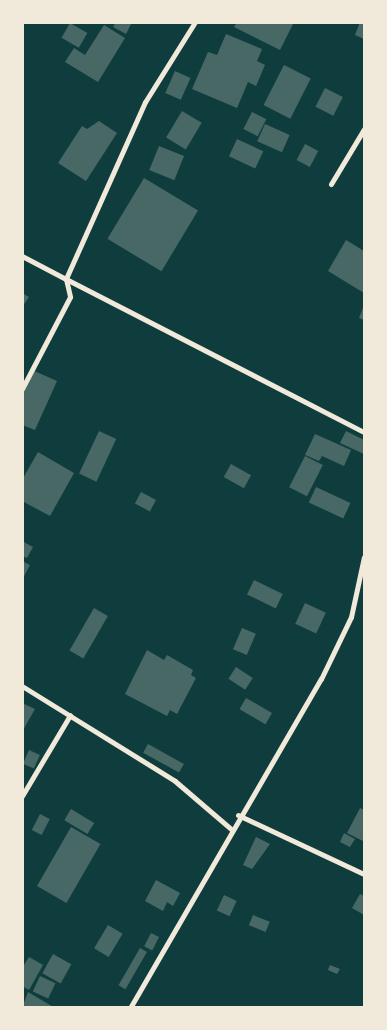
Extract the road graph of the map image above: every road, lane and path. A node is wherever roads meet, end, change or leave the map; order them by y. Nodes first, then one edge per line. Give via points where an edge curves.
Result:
1 (195, 22) edge
2 (364, 129) edge
3 (331, 184) dead end
4 (22, 256) edge
5 (66, 279) junction
6 (22, 389) edge
7 (364, 432) edge
8 (364, 556) edge
9 (22, 686) edge
10 (70, 715) junction
11 (22, 796) edge
12 (238, 815) junction
13 (231, 829) junction
14 (364, 874) edge
15 (130, 1008) edge

1 - 5 street via 146,102
2 - 3 street
4 - 5 street
5 - 6 street via 70,297
5 - 7 street
8 - 12 street via 351,617 325,670
9 - 10 street
10 - 11 street
10 - 13 street via 175,781
12 - 13 street
12 - 14 street
13 - 15 street

